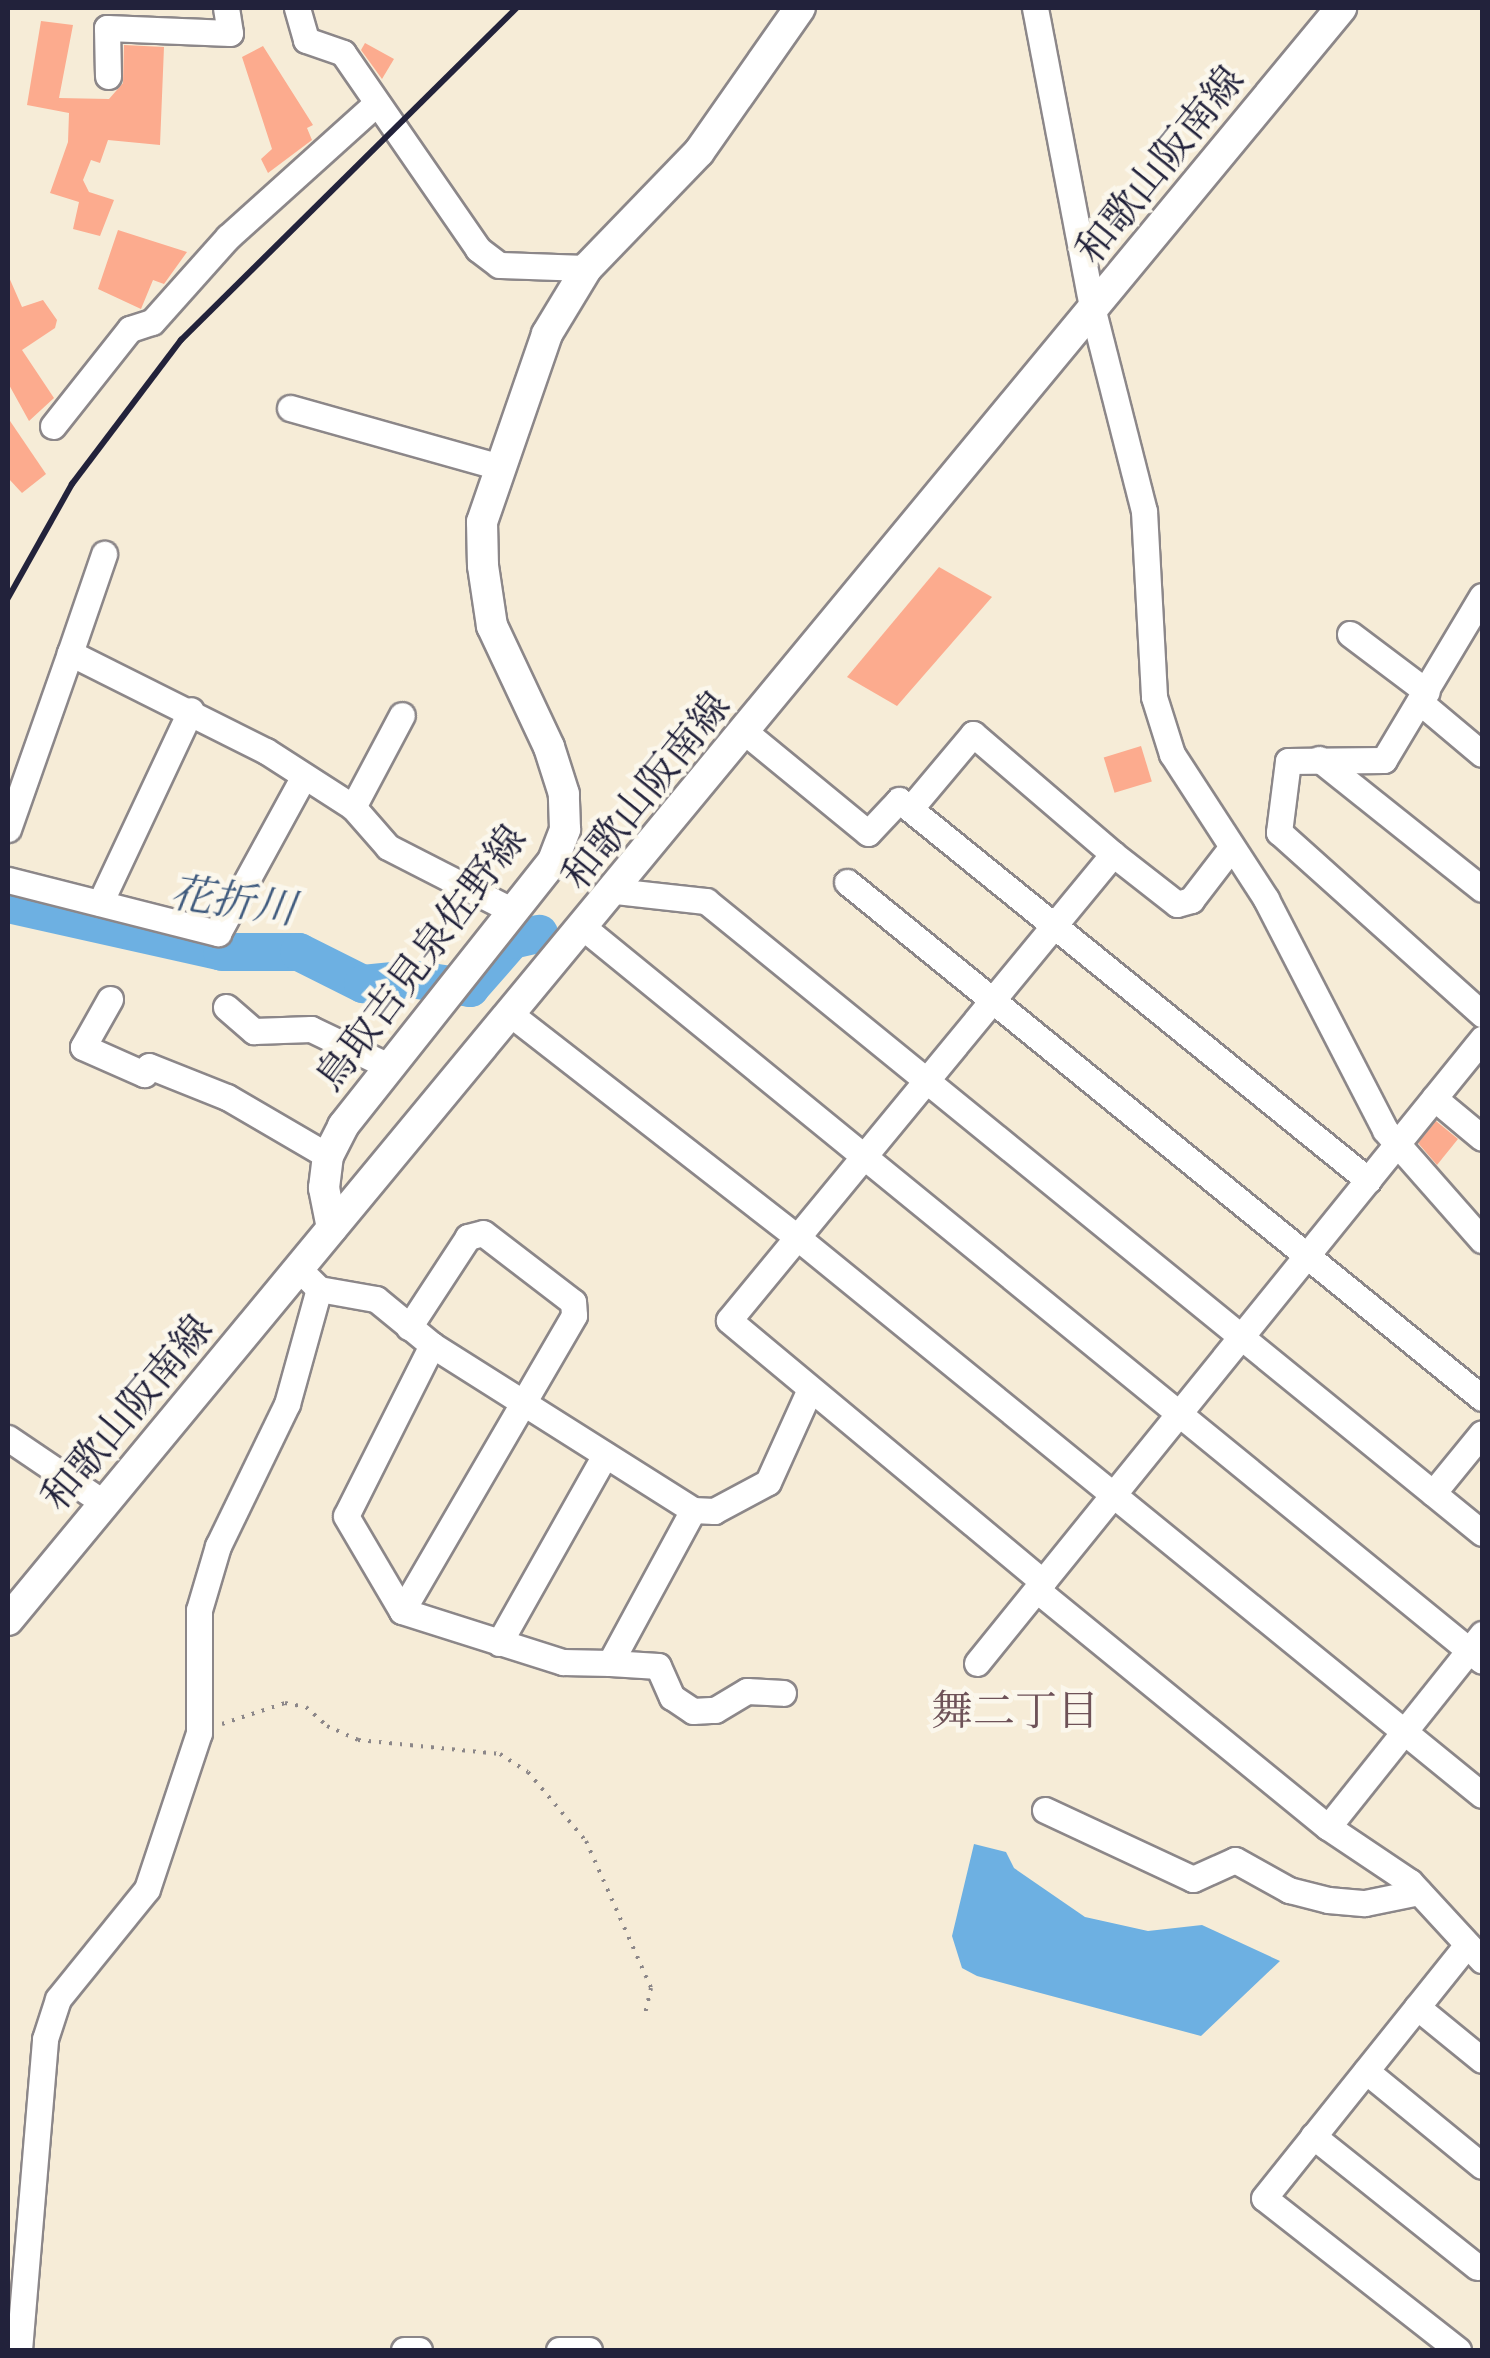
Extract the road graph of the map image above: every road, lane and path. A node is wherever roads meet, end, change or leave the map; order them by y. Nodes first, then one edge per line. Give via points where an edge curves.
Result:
1 (226, 8) edge
2 (297, 8) edge
3 (800, 8) edge
4 (1035, 8) edge
5 (1341, 8) edge
6 (108, 76) dead end
7 (377, 104) junction
8 (587, 268) junction
9 (1093, 311) junction
10 (290, 408) dead end
11 (53, 426) dead end
12 (500, 467) junction
13 (104, 554) dead end
14 (1482, 596) edge
15 (1477, 625) edge
16 (1350, 634) dead end
17 (70, 653) junction
18 (1423, 697) junction
19 (190, 710) junction
20 (402, 715) dead end
21 (746, 732) junction
22 (1482, 754) edge
23 (1319, 759) junction
24 (304, 776) junction
25 (352, 807) junction
26 (910, 809) junction
27 (8, 829) edge
28 (1230, 848) junction
29 (1113, 854) junction
30 (8, 880) edge
31 (847, 882) dead end
32 (1482, 889) edge
33 (614, 891) junction
34 (100, 903) junction
35 (511, 910) junction
36 (1056, 924) junction
37 (584, 928) junction
38 (110, 1000) dead end
39 (994, 1000) junction
40 (226, 1007) dead end
41 (1482, 1014) edge
42 (512, 1016) junction
43 (1482, 1039) edge
44 (386, 1065) junction
45 (924, 1084) junction
46 (1434, 1098) junction
47 (1482, 1138) edge
48 (1397, 1146) junction
49 (328, 1156) junction
50 (866, 1156) junction
51 (1368, 1180) junction
52 (332, 1228) junction
53 (798, 1238) junction
54 (1482, 1240) edge
55 (1307, 1256) junction
56 (309, 1279) junction
57 (409, 1327) junction
58 (1239, 1339) junction
59 (432, 1345) junction
60 (810, 1389) junction
61 (1482, 1398) edge
62 (523, 1403) junction
63 (1179, 1413) junction
64 (1482, 1434) edge
65 (8, 1438) edge
66 (605, 1455) junction
67 (1433, 1493) junction
68 (1112, 1498) junction
69 (104, 1503) junction
70 (693, 1510) junction
71 (1482, 1532) edge
72 (1040, 1586) junction
73 (402, 1611) junction
74 (8, 1620) edge
75 (499, 1643) junction
76 (1478, 1649) edge
77 (610, 1662) junction
78 (976, 1663) dead end
79 (783, 1693) dead end
80 (199, 1716) junction
81 (1405, 1733) junction
82 (1482, 1795) edge
83 (1046, 1810) dead end
84 (1328, 1827) junction
85 (1419, 1892) junction
86 (1474, 1953) edge
87 (1416, 2007) junction
88 (645, 2014) dead end
89 (1482, 2060) edge
90 (1366, 2070) junction
91 (1313, 2136) junction
92 (1482, 2166) edge
93 (1478, 2267) dead end
94 (18, 2350) edge
95 (404, 2350) edge
96 (419, 2350) edge
97 (558, 2350) edge
98 (589, 2350) edge
99 (1458, 2350) edge

1 - 6 street via 230,32 107,28
2 - 7 street via 306,40 343,52
3 - 8 main road, 鳥取吉見泉佐野線 via 700,152
4 - 9 street
5 - 9 main road, 和歌山阪南線
7 - 8 street via 478,249 499,265
7 - 11 street via 228,237 152,322 130,328
8 - 12 main road, 鳥取吉見泉佐野線 via 547,334
9 - 21 main road, 和歌山阪南線
9 - 28 street via 1144,511 1154,697 1184,780
10 - 12 street
12 - 35 main road, 鳥取吉見泉佐野線 via 482,522 492,626 549,747 564,794 565,829 553,860
13 - 17 street
14 - 15 street
15 - 18 street
16 - 18 street
17 - 19 street
17 - 27 street
18 - 22 street
18 - 23 street via 1384,760
19 - 24 street
19 - 34 street
20 - 25 street
21 - 26 street via 868,833 899,800
21 - 33 main road, 和歌山阪南線
23 - 32 street
23 - 41 street via 1288,761 1278,832
24 - 25 street
24 - 34 street via 218,933
25 - 35 street via 388,846
26 - 29 street via 973,734
26 - 36 street
28 - 29 street via 1191,900 1177,904
28 - 48 street via 1266,900
29 - 36 street
30 - 34 street
31 - 39 street
33 - 37 main road, 和歌山阪南線
33 - 45 street via 706,901
35 - 44 main road, 鳥取吉見泉佐野線
36 - 39 street
36 - 51 street
37 - 42 main road, 和歌山阪南線
37 - 50 street
38 - 49 street via 83,1047 144,1074 148,1066 227,1096
39 - 45 street
39 - 55 street
40 - 44 street via 254,1031 311,1029
42 - 52 main road, 和歌山阪南線
42 - 53 street
43 - 46 street
44 - 49 main road, 鳥取吉見泉佐野線
45 - 50 street
45 - 58 street
46 - 47 street
46 - 48 street
48 - 51 street
48 - 54 street
49 - 52 main road, 鳥取吉見泉佐野線 via 324,1188
50 - 53 street
50 - 63 street
51 - 55 street
52 - 56 main road, 和歌山阪南線
53 - 60 street via 729,1320
53 - 68 street
55 - 58 street
55 - 61 street
56 - 57 street via 376,1299
56 - 69 main road, 和歌山阪南線
56 - 80 street via 286,1404 218,1546 199,1610
57 - 59 street
57 - 62 street via 468,1237 483,1232 573,1302 574,1315
58 - 63 street
58 - 67 street
59 - 62 street
59 - 73 street via 346,1516
60 - 70 street via 768,1482 714,1511
60 - 72 street
62 - 66 street
62 - 73 street
63 - 68 street
63 - 76 street
64 - 67 street
65 - 69 street
66 - 70 street
66 - 75 street
67 - 71 street
68 - 72 street
68 - 81 street
69 - 74 main road, 和歌山阪南線
70 - 77 street
72 - 78 street
72 - 84 street
73 - 75 street
75 - 77 street via 563,1662
76 - 81 street
77 - 79 street via 658,1666 672,1697 693,1711 715,1710 748,1692
80 - 88 path via 232,1725 285,1704 306,1708 358,1740 500,1754 528,1772 586,1841 652,1988
80 - 94 street via 200,1734 147,1890 58,1999 45,2039
81 - 82 street
81 - 84 street
83 - 85 street via 1193,1879 1235,1860 1288,1890 1328,1900 1365,1903
84 - 85 street
85 - 86 street
86 - 87 street
87 - 89 street
87 - 90 street
90 - 91 street
90 - 92 street
91 - 93 street
91 - 99 street via 1264,2198
95 - 96 street
97 - 98 street

